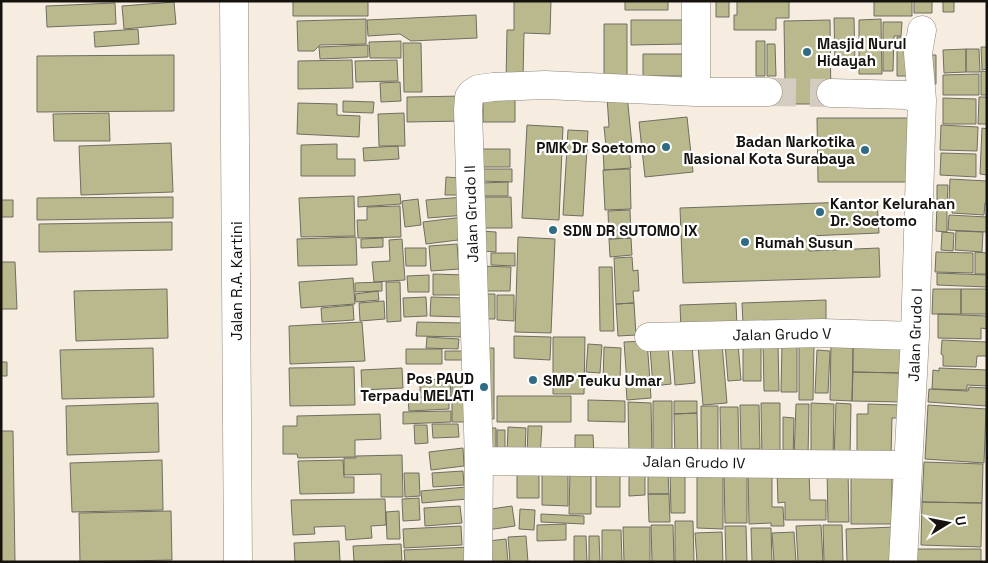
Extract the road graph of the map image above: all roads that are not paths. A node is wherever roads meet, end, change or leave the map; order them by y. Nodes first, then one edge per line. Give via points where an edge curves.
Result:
1 (234, 1) edge
2 (696, 1) edge
3 (922, 30) dead end
4 (696, 92) junction
5 (768, 92) tunnel mouth
6 (831, 93) tunnel mouth
7 (922, 104) junction
8 (915, 336) junction
9 (649, 337) dead end
10 (480, 461) junction
11 (908, 465) junction
12 (238, 562) edge
13 (478, 562) edge
14 (903, 562) edge

1 - 12 street, Jalan R.A. Kartini
2 - 4 street
3 - 7 street, Jalan Grudo I via 918,53
4 - 5 street
4 - 10 street, Jalan Grudo II via 545,85 478,89 469,97
6 - 7 street via 906,95
7 - 8 street, Jalan Grudo I
8 - 9 street, Jalan Grudo V via 822,333
8 - 11 street, Jalan Grudo I
10 - 11 street, Jalan Grudo IV
10 - 13 street, Jalan Grudo II
11 - 14 street, Jalan Grudo I

